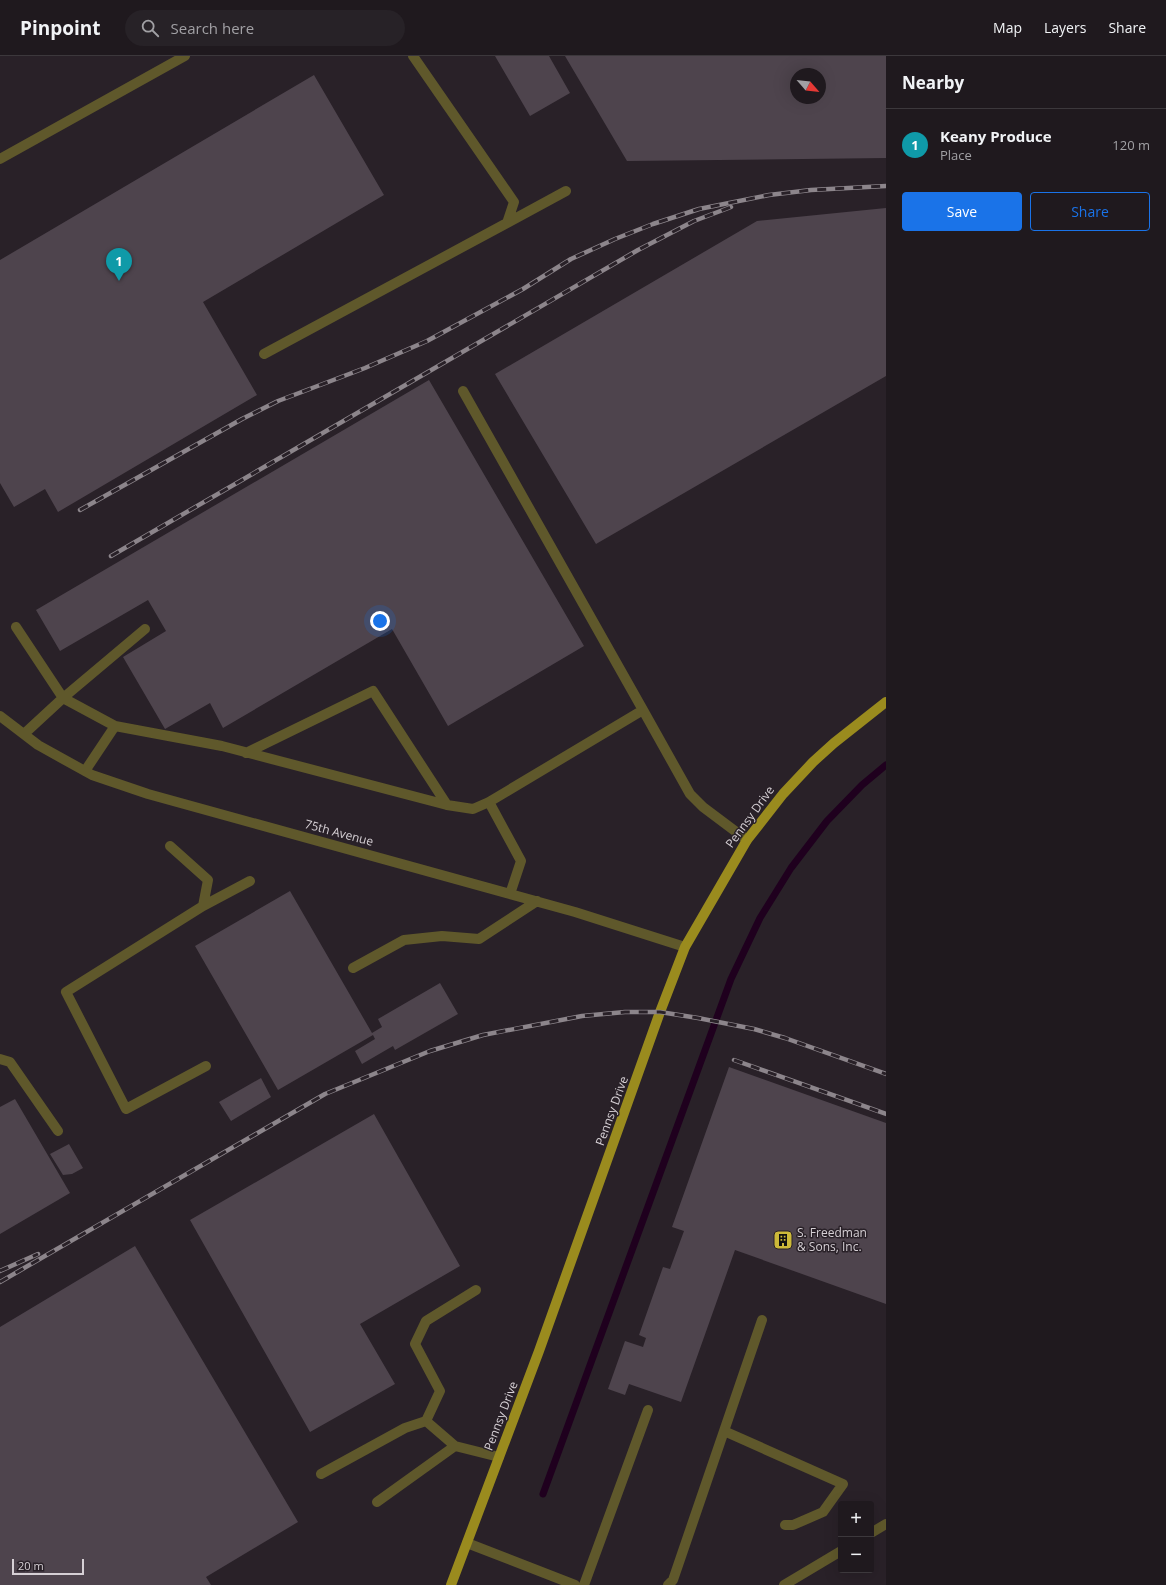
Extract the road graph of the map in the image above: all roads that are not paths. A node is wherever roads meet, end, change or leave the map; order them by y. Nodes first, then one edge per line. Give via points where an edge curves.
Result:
1 (185, 56) edge
2 (413, 56) edge
3 (0, 159) edge
4 (566, 191) dead end
5 (507, 223) junction
6 (264, 354) dead end
7 (463, 391) dead end
8 (16, 627) dead end
9 (145, 629) dead end
10 (63, 698) junction
11 (886, 702) edge
12 (643, 710) junction
13 (0, 716) edge
14 (115, 726) junction
15 (24, 734) junction
16 (246, 753) junction
17 (85, 771) junction
18 (489, 802) junction
19 (447, 805) junction
20 (747, 840) junction
21 (170, 846) dead end
22 (250, 881) dead end
23 (510, 894) junction
24 (537, 901) junction
25 (203, 906) junction
26 (685, 947) junction
27 (353, 968) dead end
28 (0, 1059) edge
29 (206, 1066) dead end
30 (58, 1131) dead end
31 (476, 1290) dead end
32 (762, 1320) dead end
33 (648, 1410) dead end
34 (426, 1421) junction
35 (724, 1431) junction
36 (455, 1446) junction
37 (499, 1457) junction
38 (321, 1474) dead end
39 (377, 1502) dead end
40 (886, 1524) edge
41 (785, 1525) dead end
42 (874, 1531) edge
43 (467, 1543) junction
44 (838, 1553) edge
45 (451, 1585) edge
46 (575, 1585) edge
47 (584, 1585) edge
48 (668, 1585) edge
49 (784, 1585) edge

1 - 3 street
2 - 5 street via 514,202
4 - 5 street
5 - 6 street
7 - 12 street
8 - 10 street
9 - 10 street
10 - 14 street
10 - 15 street
11 - 20 main road, Pennsy Drive via 857,723 809,766
12 - 18 street
12 - 20 street via 690,794
13 - 15 street, 75th Avenue
14 - 16 street via 222,746
14 - 17 street
15 - 17 street, 75th Avenue
16 - 19 street
16 - 19 street via 373,692
17 - 23 street, 75th Avenue via 148,794
18 - 19 street via 473,809
18 - 23 street via 521,861
20 - 26 main road, Pennsy Drive
21 - 25 street via 208,880
22 - 25 street
23 - 24 street, 75th Avenue
24 - 26 street, 75th Avenue
24 - 27 street via 479,939 442,936 404,940
25 - 29 street via 66,992 126,1109
26 - 37 main road, Pennsy Drive
28 - 30 street via 10,1062
31 - 34 street via 426,1321 415,1344 440,1392
32 - 35 street
33 - 47 street
34 - 36 street
34 - 38 street via 404,1428
35 - 41 street via 843,1484 823,1512 793,1525
35 - 48 street via 673,1580
36 - 37 street
36 - 39 street
37 - 43 main road, Pennsy Drive
40 - 42 street
43 - 45 main road, Pennsy Drive
43 - 46 street
44 - 49 street

